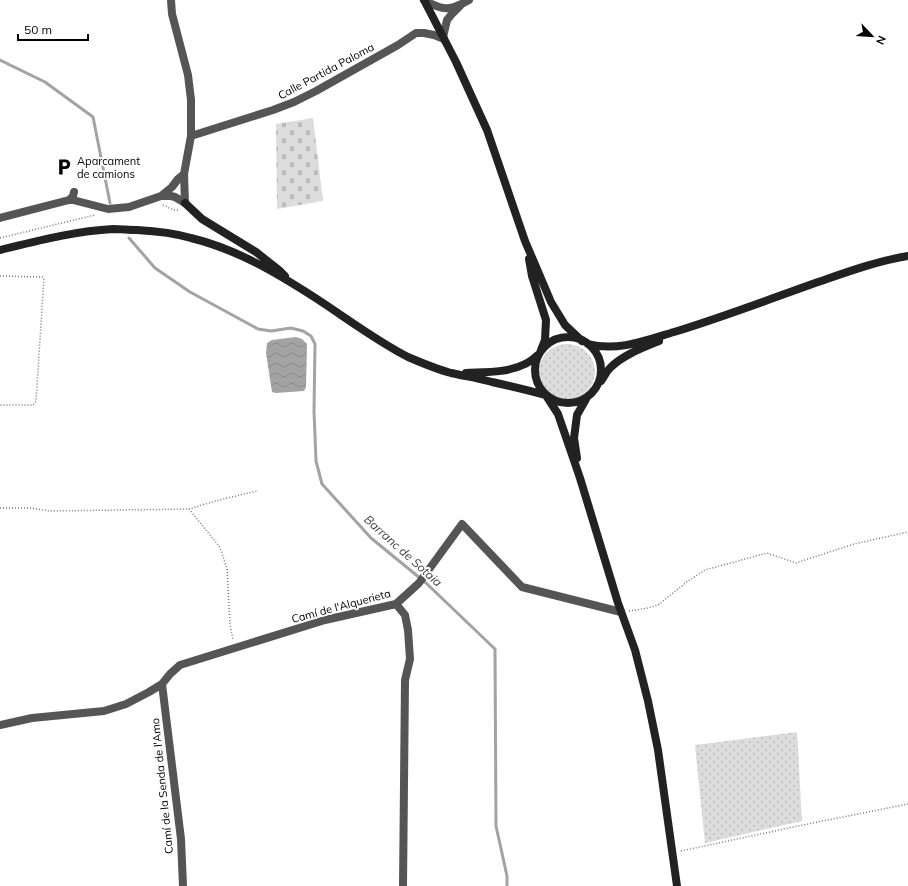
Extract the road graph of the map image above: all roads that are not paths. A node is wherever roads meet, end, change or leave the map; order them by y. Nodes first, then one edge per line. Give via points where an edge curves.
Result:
1 (171, 0) edge
2 (424, 0) edge
3 (465, 2) edge
4 (444, 38) junction
5 (191, 136) junction
6 (184, 174) junction
7 (74, 192) dead end
8 (161, 196) junction
9 (69, 200) junction
10 (185, 203) junction
11 (0, 218) edge
12 (524, 241) junction
13 (0, 250) edge
14 (908, 256) edge
15 (291, 283) junction
16 (695, 325) junction
17 (585, 342) junction
18 (540, 352) junction
19 (450, 373) junction
20 (598, 385) junction
21 (546, 396) junction
22 (586, 399) junction
23 (580, 478) junction
24 (396, 604) junction
25 (621, 612) junction
26 (162, 684) junction
27 (0, 726) edge
28 (183, 886) edge
29 (403, 886) edge
30 (677, 886) edge

1 - 5 street via 172,14 190,87
2 - 3 street via 448,9
2 - 4 main road
3 - 4 street via 448,20
4 - 5 street, Calle Partida Paloma via 416,33 398,46 294,102
4 - 12 main road via 487,130
5 - 6 street
6 - 8 street
6 - 10 street
7 - 9 street
8 - 9 street via 116,209
8 - 10 street via 175,197
9 - 11 street
10 - 15 main road via 202,219 256,252
12 - 17 main road via 558,314 565,325
12 - 18 main road via 546,320 545,340
13 - 15 main road via 94,231 150,231 191,238 225,248
14 - 16 main road via 864,266
15 - 19 main road via 400,352
16 - 17 main road via 617,346
16 - 20 main road via 622,359 609,368
17 - 18 main road via 578,338 566,337 551,341
17 - 20 main road via 594,349 601,362 602,373
18 - 19 main road via 526,364 505,370
18 - 21 main road via 534,373 538,385
19 - 21 main road
20 - 22 main road
21 - 22 main road via 558,403 572,404
21 - 23 main road via 558,414
22 - 23 main road via 577,415 574,438
23 - 25 main road
24 - 25 street, Camí de l'Alquerieta via 419,583 462,524 522,587
24 - 26 street, Camí de l'Alquerieta via 325,620 180,665
24 - 29 street via 405,615 410,659 405,680
25 - 30 main road via 635,650 648,701 658,750
26 - 27 street, Camí de l'Alquerieta via 136,700 104,711 32,718
26 - 28 street, Camí de la Senda de l'Amo via 181,839

